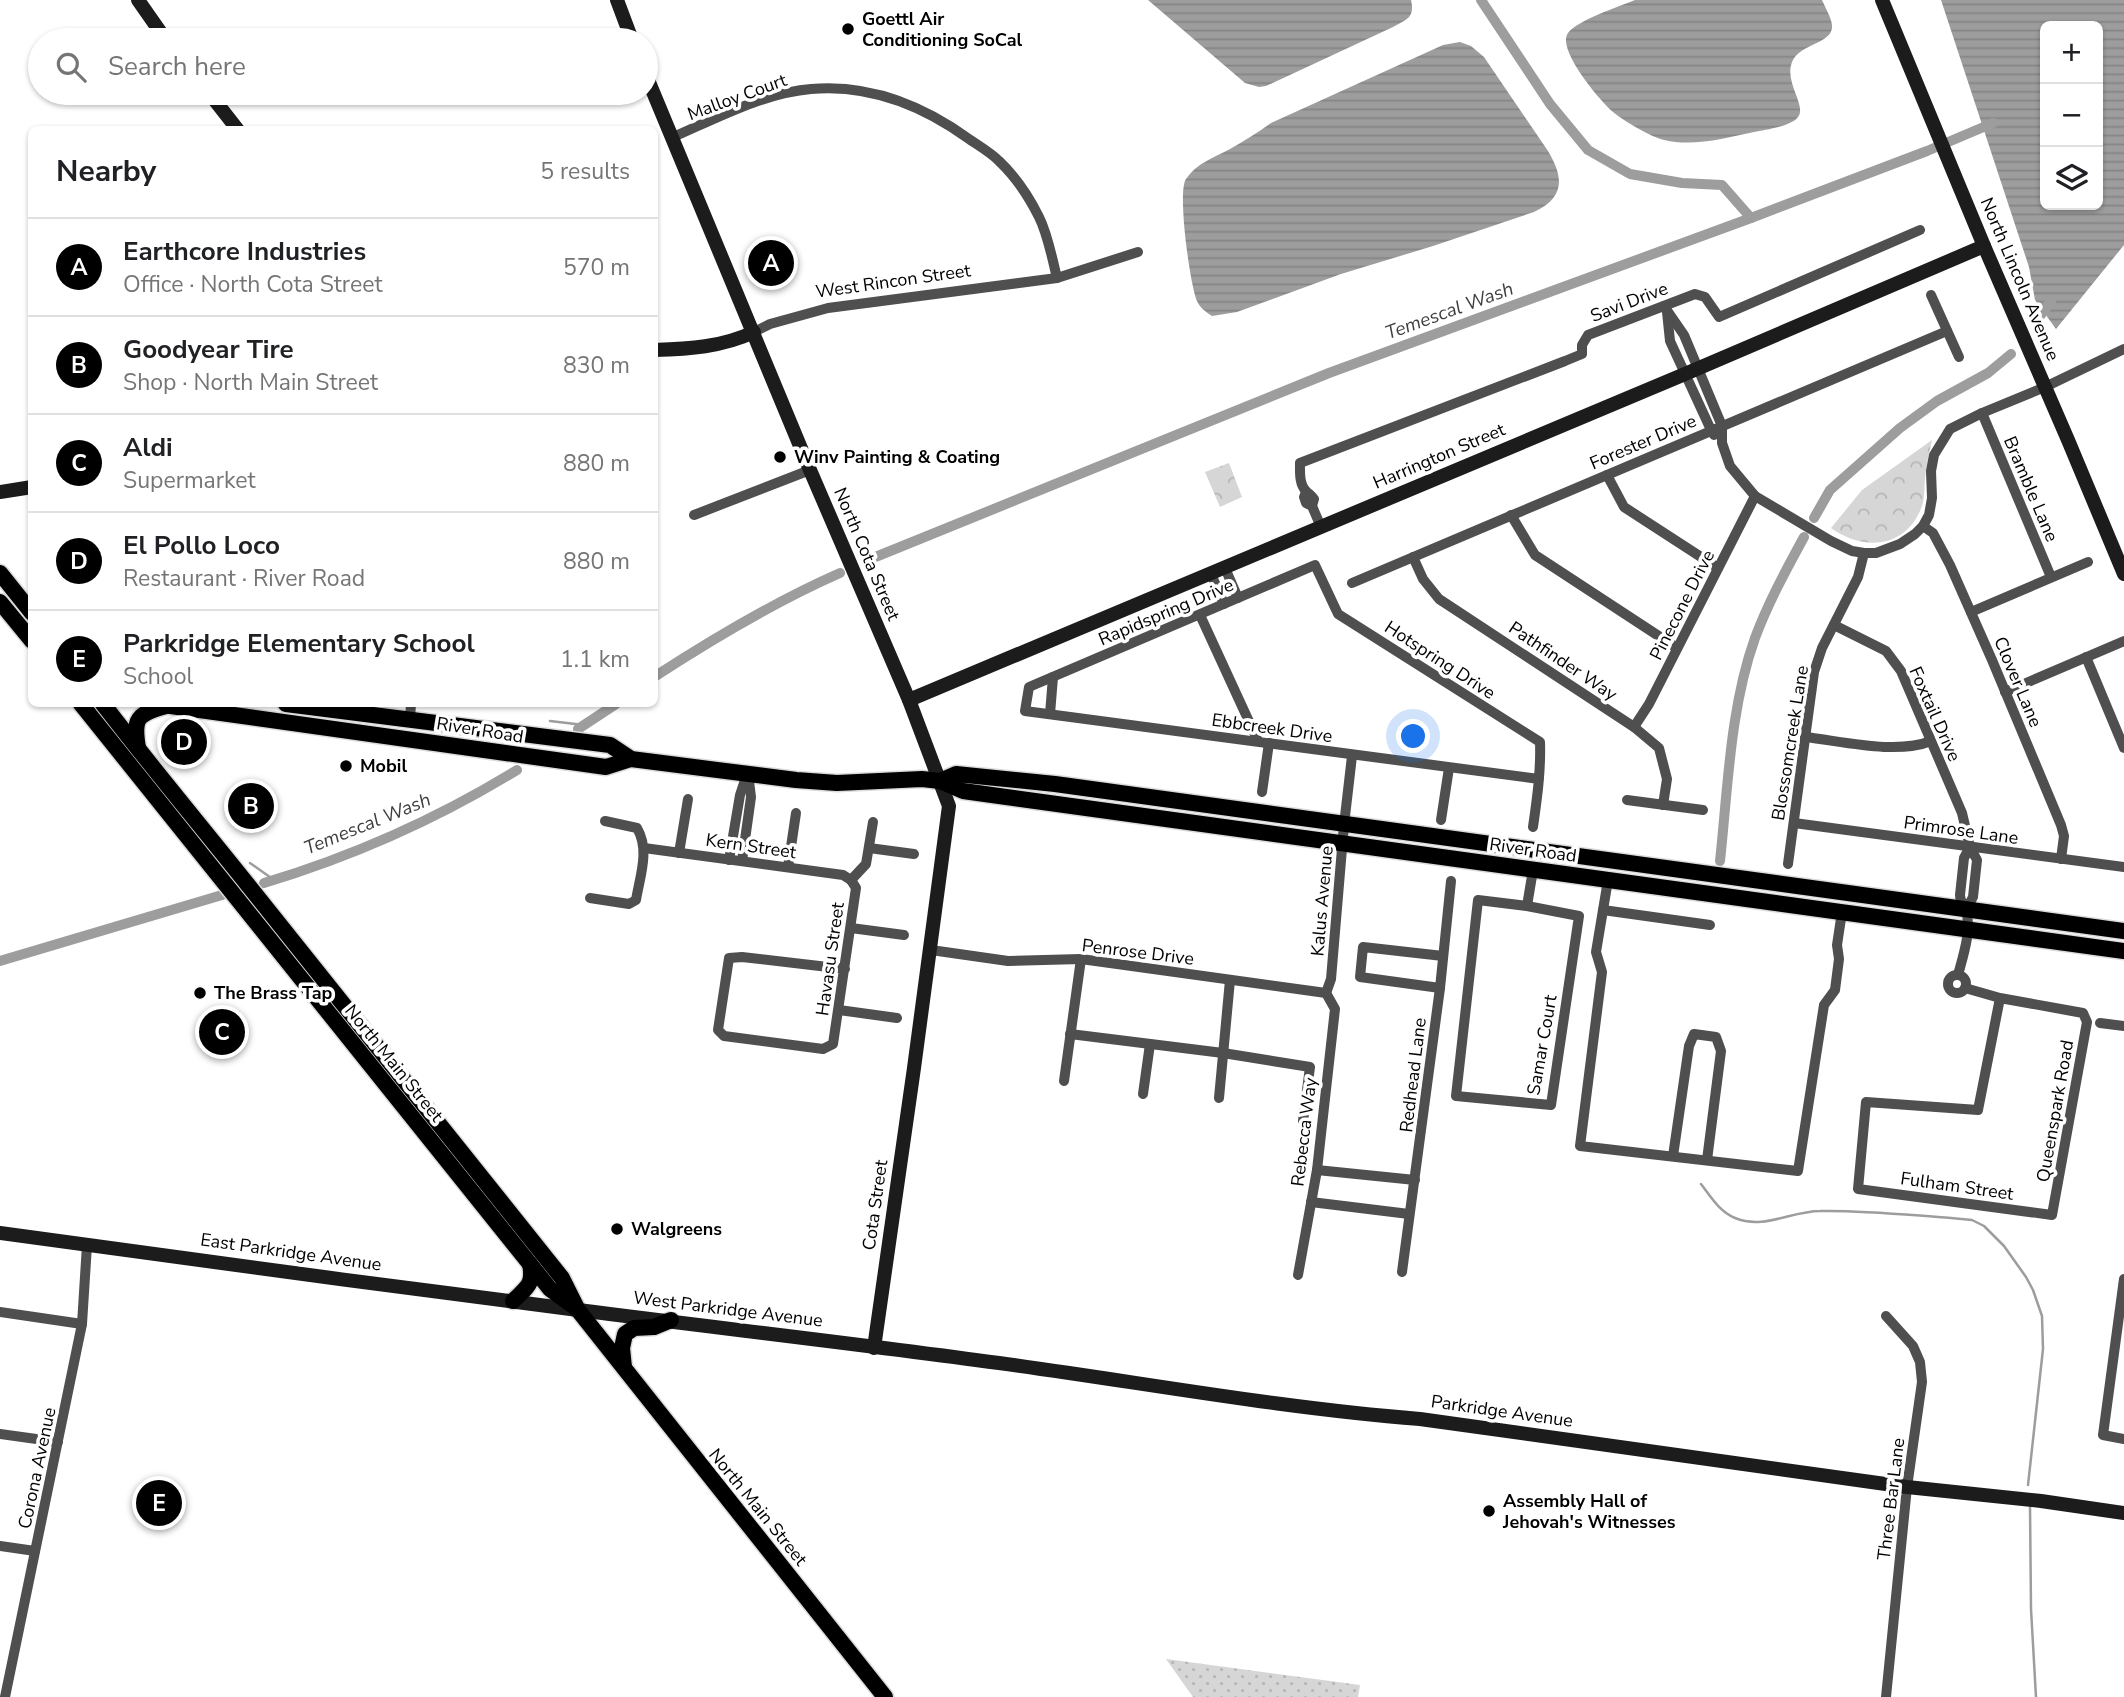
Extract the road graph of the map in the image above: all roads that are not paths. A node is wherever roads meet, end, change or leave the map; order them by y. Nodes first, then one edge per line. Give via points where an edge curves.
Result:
1 (138, 0) edge
2 (617, 0) edge
3 (1882, 0) edge
4 (158, 28) edge
5 (628, 28) edge
6 (218, 105) edge
7 (658, 105) edge
8 (235, 126) edge
9 (671, 138) junction
10 (1920, 230) dead end
11 (1984, 246) junction
12 (1139, 252) dead end
13 (1057, 278) junction
14 (1931, 295) dead end
15 (1665, 309) junction
16 (1947, 331) junction
17 (754, 332) junction
18 (658, 351) edge
19 (2123, 353) edge
20 (1959, 357) dead end
21 (1692, 371) junction
22 (2045, 387) junction
23 (1982, 413) junction
24 (1721, 426) junction
25 (1711, 430) junction
26 (1721, 443) junction
27 (810, 470) junction
28 (1606, 475) junction
29 (28, 488) edge
30 (0, 492) edge
31 (1755, 496) junction
32 (694, 515) dead end
33 (1511, 515) junction
34 (1923, 526) junction
35 (1321, 527) junction
36 (1864, 552) junction
37 (1413, 557) junction
38 (2088, 562) dead end
39 (1315, 565) joint
40 (1225, 568) junction
41 (1718, 568) junction
42 (0, 573) edge
43 (2124, 573) edge
44 (1211, 574) junction
45 (2052, 577) junction
46 (1352, 583) dead end
47 (1238, 598) junction
48 (0, 601) edge
49 (1224, 604) junction
50 (28, 608) edge
51 (1971, 612) junction
52 (1200, 615) junction
53 (1834, 625) junction
54 (28, 636) edge
55 (2124, 641) edge
56 (1677, 648) junction
57 (2086, 657) junction
58 (1053, 677) junction
59 (1029, 687) joint
60 (2006, 692) junction
61 (909, 701) junction
62 (96, 707) edge
63 (97, 707) edge
64 (157, 707) edge
65 (176, 707) edge
66 (340, 707) edge
67 (411, 711) edge
68 (1050, 714) junction
69 (294, 723) junction
70 (1634, 727) junction
71 (489, 731) junction
72 (1805, 737) junction
73 (1931, 741) junction
74 (432, 742) junction
75 (1264, 742) junction
76 (2124, 748) edge
77 (139, 751) junction
78 (1352, 756) junction
79 (631, 759) junction
80 (1448, 768) junction
81 (748, 774) junction
82 (1539, 779) junction
83 (940, 780) junction
84 (1262, 792) dead end
85 (688, 799) dead end
86 (1628, 800) dead end
87 (1663, 805) junction
88 (1703, 810) dead end
89 (796, 813) dead end
90 (1441, 820) dead end
91 (605, 821) dead end
92 (873, 822) dead end
93 (1794, 824) junction
94 (1344, 825) junction
95 (1533, 827) dead end
96 (1343, 844) junction
97 (1970, 846) junction
98 (644, 848) junction
99 (869, 848) junction
100 (679, 853) junction
101 (914, 854) dead end
102 (2061, 859) junction
103 (729, 860) junction
104 (742, 861) junction
105 (1788, 864) dead end
106 (788, 867) junction
107 (2124, 867) edge
108 (1533, 870) junction
109 (852, 880) junction
110 (1608, 880) junction
111 (1451, 881) dead end
112 (590, 898) dead end
113 (1527, 906) junction
114 (1603, 910) junction
115 (1966, 910) junction
116 (1842, 912) junction
117 (1710, 925) dead end
118 (850, 928) junction
119 (1967, 929) junction
120 (2124, 931) edge
121 (904, 935) dead end
122 (931, 950) junction
123 (2124, 951) edge
124 (1443, 956) junction
125 (1082, 959) junction
126 (845, 969) junction
127 (1958, 975) junction
128 (1230, 980) junction
129 (1440, 988) junction
130 (1965, 988) junction
131 (1326, 993) junction
132 (2000, 998) junction
133 (839, 1010) junction
134 (897, 1018) dead end
135 (2100, 1023) dead end
136 (2124, 1026) edge
137 (1070, 1034) junction
138 (1150, 1044) junction
139 (1223, 1053) junction
140 (914, 1068) joint
141 (1063, 1081) dead end
142 (1143, 1094) dead end
143 (1219, 1098) dead end
144 (1303, 1121) dead end
145 (1673, 1156) junction
146 (1707, 1160) junction
147 (1317, 1170) junction
148 (1415, 1180) junction
149 (1311, 1202) junction
150 (1409, 1214) junction
151 (2052, 1215) joint
152 (0, 1233) edge
153 (87, 1245) junction
154 (530, 1264) junction
155 (1402, 1272) dead end
156 (1298, 1275) dead end
157 (2124, 1279) edge
158 (513, 1301) junction
159 (578, 1310) junction
160 (0, 1312) edge
161 (2122, 1315) edge
162 (1886, 1316) dead end
163 (671, 1321) junction
164 (82, 1324) junction
165 (874, 1348) junction
166 (624, 1369) junction
167 (0, 1434) edge
168 (2124, 1439) edge
169 (58, 1442) junction
170 (1907, 1487) junction
171 (2124, 1513) edge
172 (0, 1546) edge
173 (35, 1551) junction
174 (5, 1697) edge
175 (885, 1697) edge
176 (1886, 1697) edge

1 - 4 street
2 - 5 street
3 - 11 street, North Lincoln Avenue
6 - 8 street
7 - 9 street, North Cota Street
9 - 13 street, Malloy Court via 787,93 845,89 895,99 942,121 1000,162 1039,216
9 - 17 street, North Cota Street
10 - 15 street, Savi Drive via 1719,317 1705,297 1695,294
11 - 21 street, Harrington Street
11 - 22 street, North Lincoln Avenue
12 - 13 street, West Rincon Street
13 - 17 street, West Rincon Street via 828,308
14 - 16 street
15 - 21 street via 1670,341
15 - 35 street, Savi Drive via 1588,335 1582,354 1300,463 1304,497
16 - 20 street
16 - 24 street, Forester Drive
17 - 18 street, West Rincon Street via 723,344
17 - 27 street, North Cota Street
19 - 22 street
21 - 24 street
21 - 25 street
21 - 35 street, Harrington Street
22 - 23 street
22 - 43 street, North Lincoln Avenue
23 - 34 street via 1950,429 1934,456 1932,498
23 - 45 street, Bramble Lane
24 - 25 street, Forester Drive
24 - 26 street
25 - 26 street
25 - 28 street, Forester Drive
26 - 31 street via 1730,466
27 - 32 street
27 - 61 street, North Cota Street
28 - 33 street, Forester Drive
28 - 41 street via 1624,508
29 - 30 street
31 - 36 street via 1832,541
31 - 41 street, Pinecone Drive
33 - 37 street, Forester Drive
33 - 56 street via 1535,555
34 - 36 street via 1900,544 1876,553
34 - 51 street, Clover Lane via 1933,533
35 - 40 street, Harrington Street
36 - 53 street, Blossomcreek Lane via 1858,577
37 - 46 street, Forester Drive
37 - 70 street, Pathfinder Way via 1439,599
38 - 45 street
39 - 47 street, Rapidspring Drive
39 - 82 street, Hotspring Drive via 1338,614 1540,742
40 - 44 street, Harrington Street
40 - 47 street
41 - 56 street, Pinecone Drive
42 - 50 main road
44 - 49 street
44 - 61 street, Harrington Street
45 - 51 street
47 - 49 street, Rapidspring Drive
48 - 54 main road
49 - 52 street, Rapidspring Drive
51 - 60 street, Clover Lane
52 - 58 street, Rapidspring Drive
52 - 75 street
53 - 72 street, Blossomcreek Lane via 1814,672
53 - 73 street, Foxtail Drive via 1886,651 1901,671
55 - 57 street
56 - 70 street, Pinecone Drive
57 - 60 street
57 - 76 street
58 - 59 street, Rapidspring Drive
58 - 68 street
59 - 68 street, Ebbcreek Drive via 1026,711
60 - 102 street, Clover Lane via 2061,825
61 - 83 street, North Cota Street
62 - 154 main road, North Main Street via 213,868
63 - 77 main road, North Main Street
64 - 77 main road via 139,718 135,727
65 - 69 main road, River Road
66 - 67 main road, River Road
67 - 69 main road via 406,728 315,717
67 - 71 main road, River Road
68 - 75 street, Ebbcreek Drive
69 - 74 main road, River Road
70 - 87 street, Pathfinder Way via 1659,748 1667,779
71 - 74 main road via 481,739 449,737
71 - 79 main road, River Road via 610,745
72 - 73 street via 1898,748
72 - 93 street, Blossomcreek Lane
73 - 97 street, Foxtail Drive via 1962,813
74 - 79 main road, River Road via 606,767
75 - 78 street, Ebbcreek Drive
75 - 84 street
77 - 159 main road, North Main Street via 562,1278
78 - 80 street, Ebbcreek Drive
78 - 94 street, Kalus Avenue
79 - 81 main road, River Road
80 - 82 street, Ebbcreek Drive
80 - 90 street
81 - 83 main road, River Road via 837,783
81 - 103 street
81 - 104 street via 751,797
82 - 95 street
83 - 94 main road, River Road via 956,774 1055,784
83 - 96 main road, River Road via 963,791
83 - 122 street, North Cota Street via 949,806
85 - 100 street
86 - 87 street
87 - 88 street
89 - 106 street
91 - 98 street via 637,828
92 - 99 street
93 - 97 street, Primrose Lane
93 - 105 street, Blossomcreek Lane
94 - 96 street, Kalus Avenue
94 - 115 main road, River Road
96 - 108 main road, River Road
96 - 131 street, Kalus Avenue
97 - 102 street, Primrose Lane
97 - 115 street, Foxtail Drive via 1977,860 1973,897
98 - 100 street, Kern Street
98 - 112 street via 636,900 629,904
99 - 101 street
99 - 109 street via 866,864
100 - 103 street, Kern Street
102 - 107 street, Primrose Lane
103 - 104 street, Kern Street
104 - 106 street, Kern Street
106 - 109 street, Kern Street
108 - 110 main road, River Road
108 - 113 street
109 - 118 street, Havasu Street via 856,888
110 - 114 street
110 - 116 main road, River Road
111 - 124 street, Redhead Lane
113 - 113 street, Samar Court via 1478,900 1456,1096 1551,1105 1578,916
114 - 117 street
114 - 145 street via 1596,951 1602,972 1580,1146
115 - 119 street, Foxtail Drive
115 - 120 main road, River Road
116 - 119 main road, River Road
116 - 146 street via 1835,990 1824,1005 1798,1171
118 - 121 street
118 - 126 street, Havasu Street
119 - 123 main road, River Road
119 - 127 street, Foxtail Drive
122 - 125 street, Penrose Drive via 1008,961
122 - 140 street, North Cota Street
124 - 129 street, Redhead Lane
124 - 129 street via 1363,947 1360,977
125 - 128 street, Penrose Drive
125 - 137 street
126 - 133 street, Havasu Street
126 - 133 street, Havasu Street via 729,958 718,1030 724,1035 823,1049 833,1044
127 - 130 street via 1965,980
127 - 130 street via 1950,978 1949,987 1956,993
128 - 131 street, Penrose Drive
128 - 139 street
129 - 148 street, Redhead Lane
130 - 132 street
131 - 147 street, Rebecca Way via 1335,1009
132 - 151 street, Queenspark Road via 2083,1013 2087,1022
132 - 151 street, Fulham Street via 1978,1111 1866,1102 1858,1189
133 - 134 street
135 - 136 street
137 - 138 street
137 - 141 street
138 - 139 street
138 - 142 street
139 - 143 street
139 - 144 street via 1310,1067
140 - 165 street, Cota Street
145 - 146 street
145 - 146 street via 1689,1046 1694,1034 1705,1035 1716,1037 1721,1051
147 - 148 street
147 - 149 street, Rebecca Way
148 - 150 street, Redhead Lane
149 - 150 street
149 - 156 street, Rebecca Way
150 - 155 street, Redhead Lane
152 - 153 street, East Parkridge Avenue
153 - 158 street, East Parkridge Avenue
153 - 164 street, Corona Avenue
154 - 158 main road via 531,1282
154 - 159 main road, North Main Street via 551,1290
157 - 161 street
158 - 159 street, East Parkridge Avenue
159 - 163 street, West Parkridge Avenue
159 - 166 main road, North Main Street
160 - 164 street
161 - 168 street via 2103,1435
162 - 170 street, Three Bar Lane via 1913,1346 1920,1362 1922,1382
163 - 165 street, West Parkridge Avenue
163 - 166 main road via 625,1334
164 - 169 street, Corona Avenue
165 - 170 street, Parkridge Avenue
166 - 175 main road, North Main Street
167 - 169 street
169 - 173 street, Corona Avenue
170 - 171 street, Parkridge Avenue
170 - 176 street, Three Bar Lane
172 - 173 street
173 - 174 street, Corona Avenue

